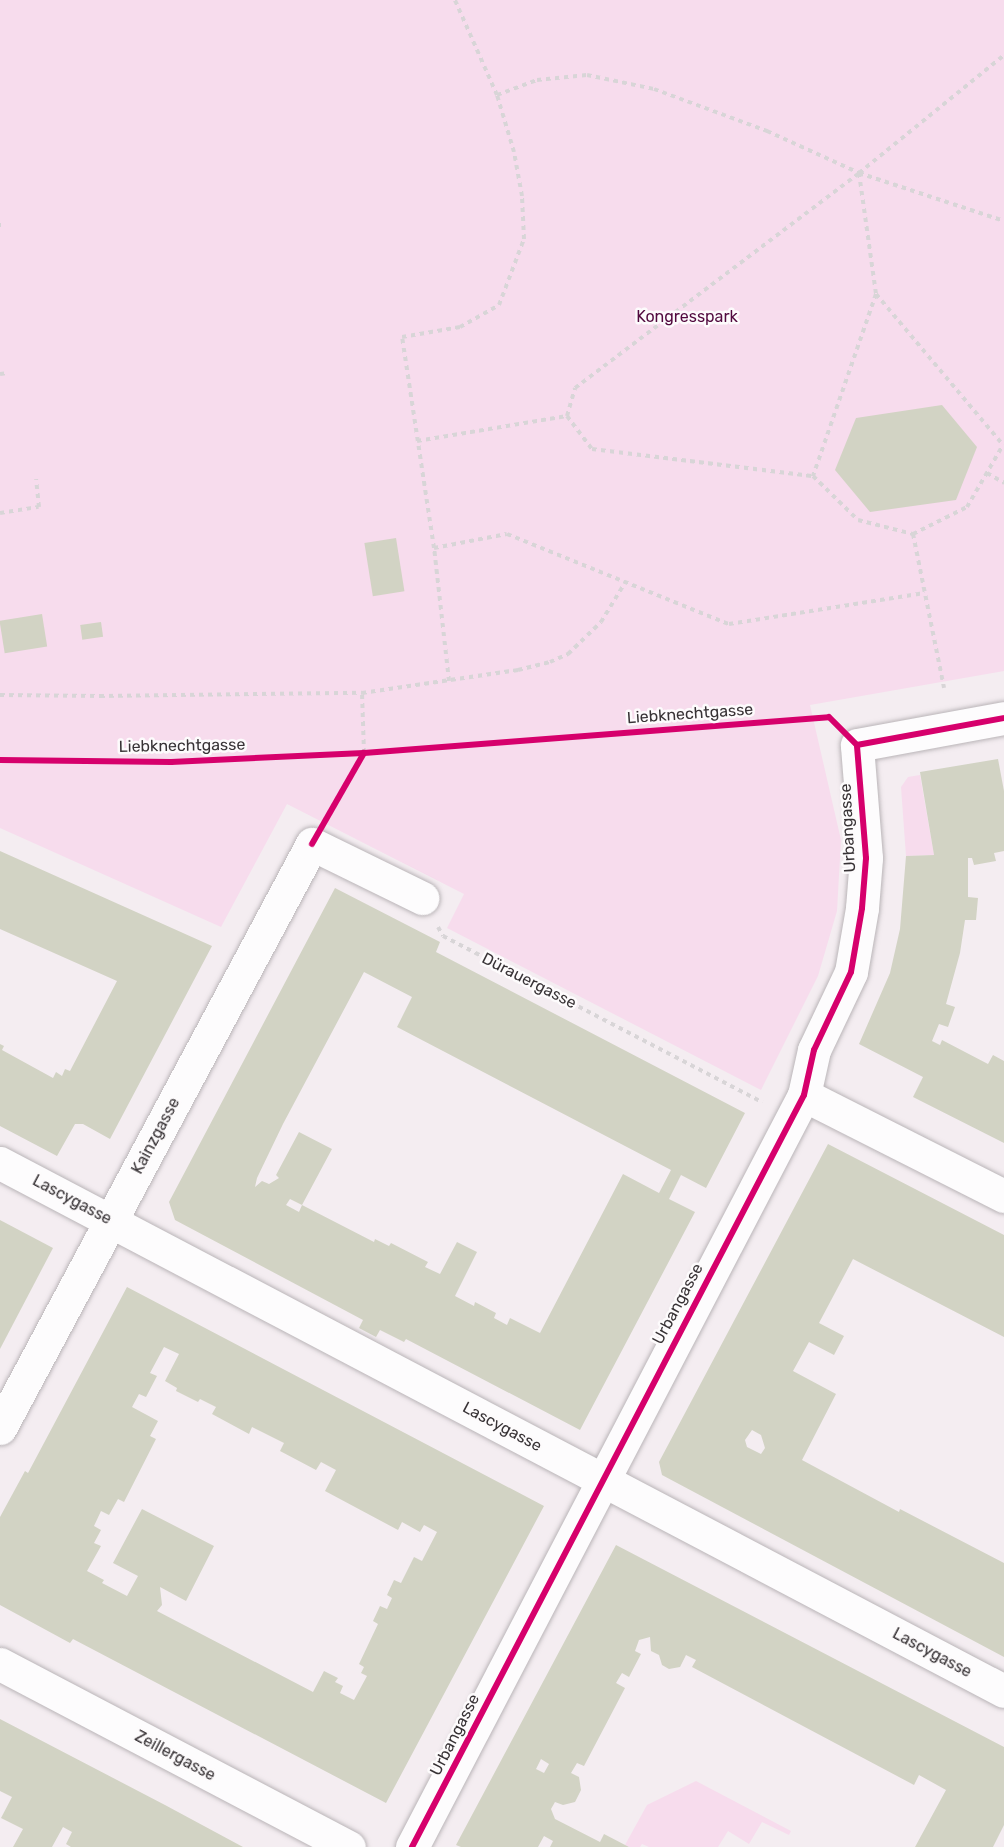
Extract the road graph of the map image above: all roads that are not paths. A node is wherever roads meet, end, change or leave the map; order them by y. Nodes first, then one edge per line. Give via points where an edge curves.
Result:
1 (1004, 718) edge
2 (422, 898) road end
3 (804, 1095) junction
4 (0, 1162) edge
5 (1004, 1196) edge
6 (111, 1221) junction
7 (0, 1428) edge
8 (602, 1480) junction
9 (0, 1664) edge
10 (1004, 1691) edge
11 (349, 1847) edge
12 (412, 1847) edge

1 - 3 street, Urbangasse via 857,745 866,858 862,908 851,972 814,1050
2 - 6 street, Kainzgasse via 312,844
3 - 5 street
3 - 8 street, Urbangasse
4 - 6 street, Lascygasse
6 - 7 street, Kainzgasse
6 - 8 street, Lascygasse
8 - 10 street, Lascygasse
8 - 12 street, Urbangasse
9 - 11 street, Zeillergasse

